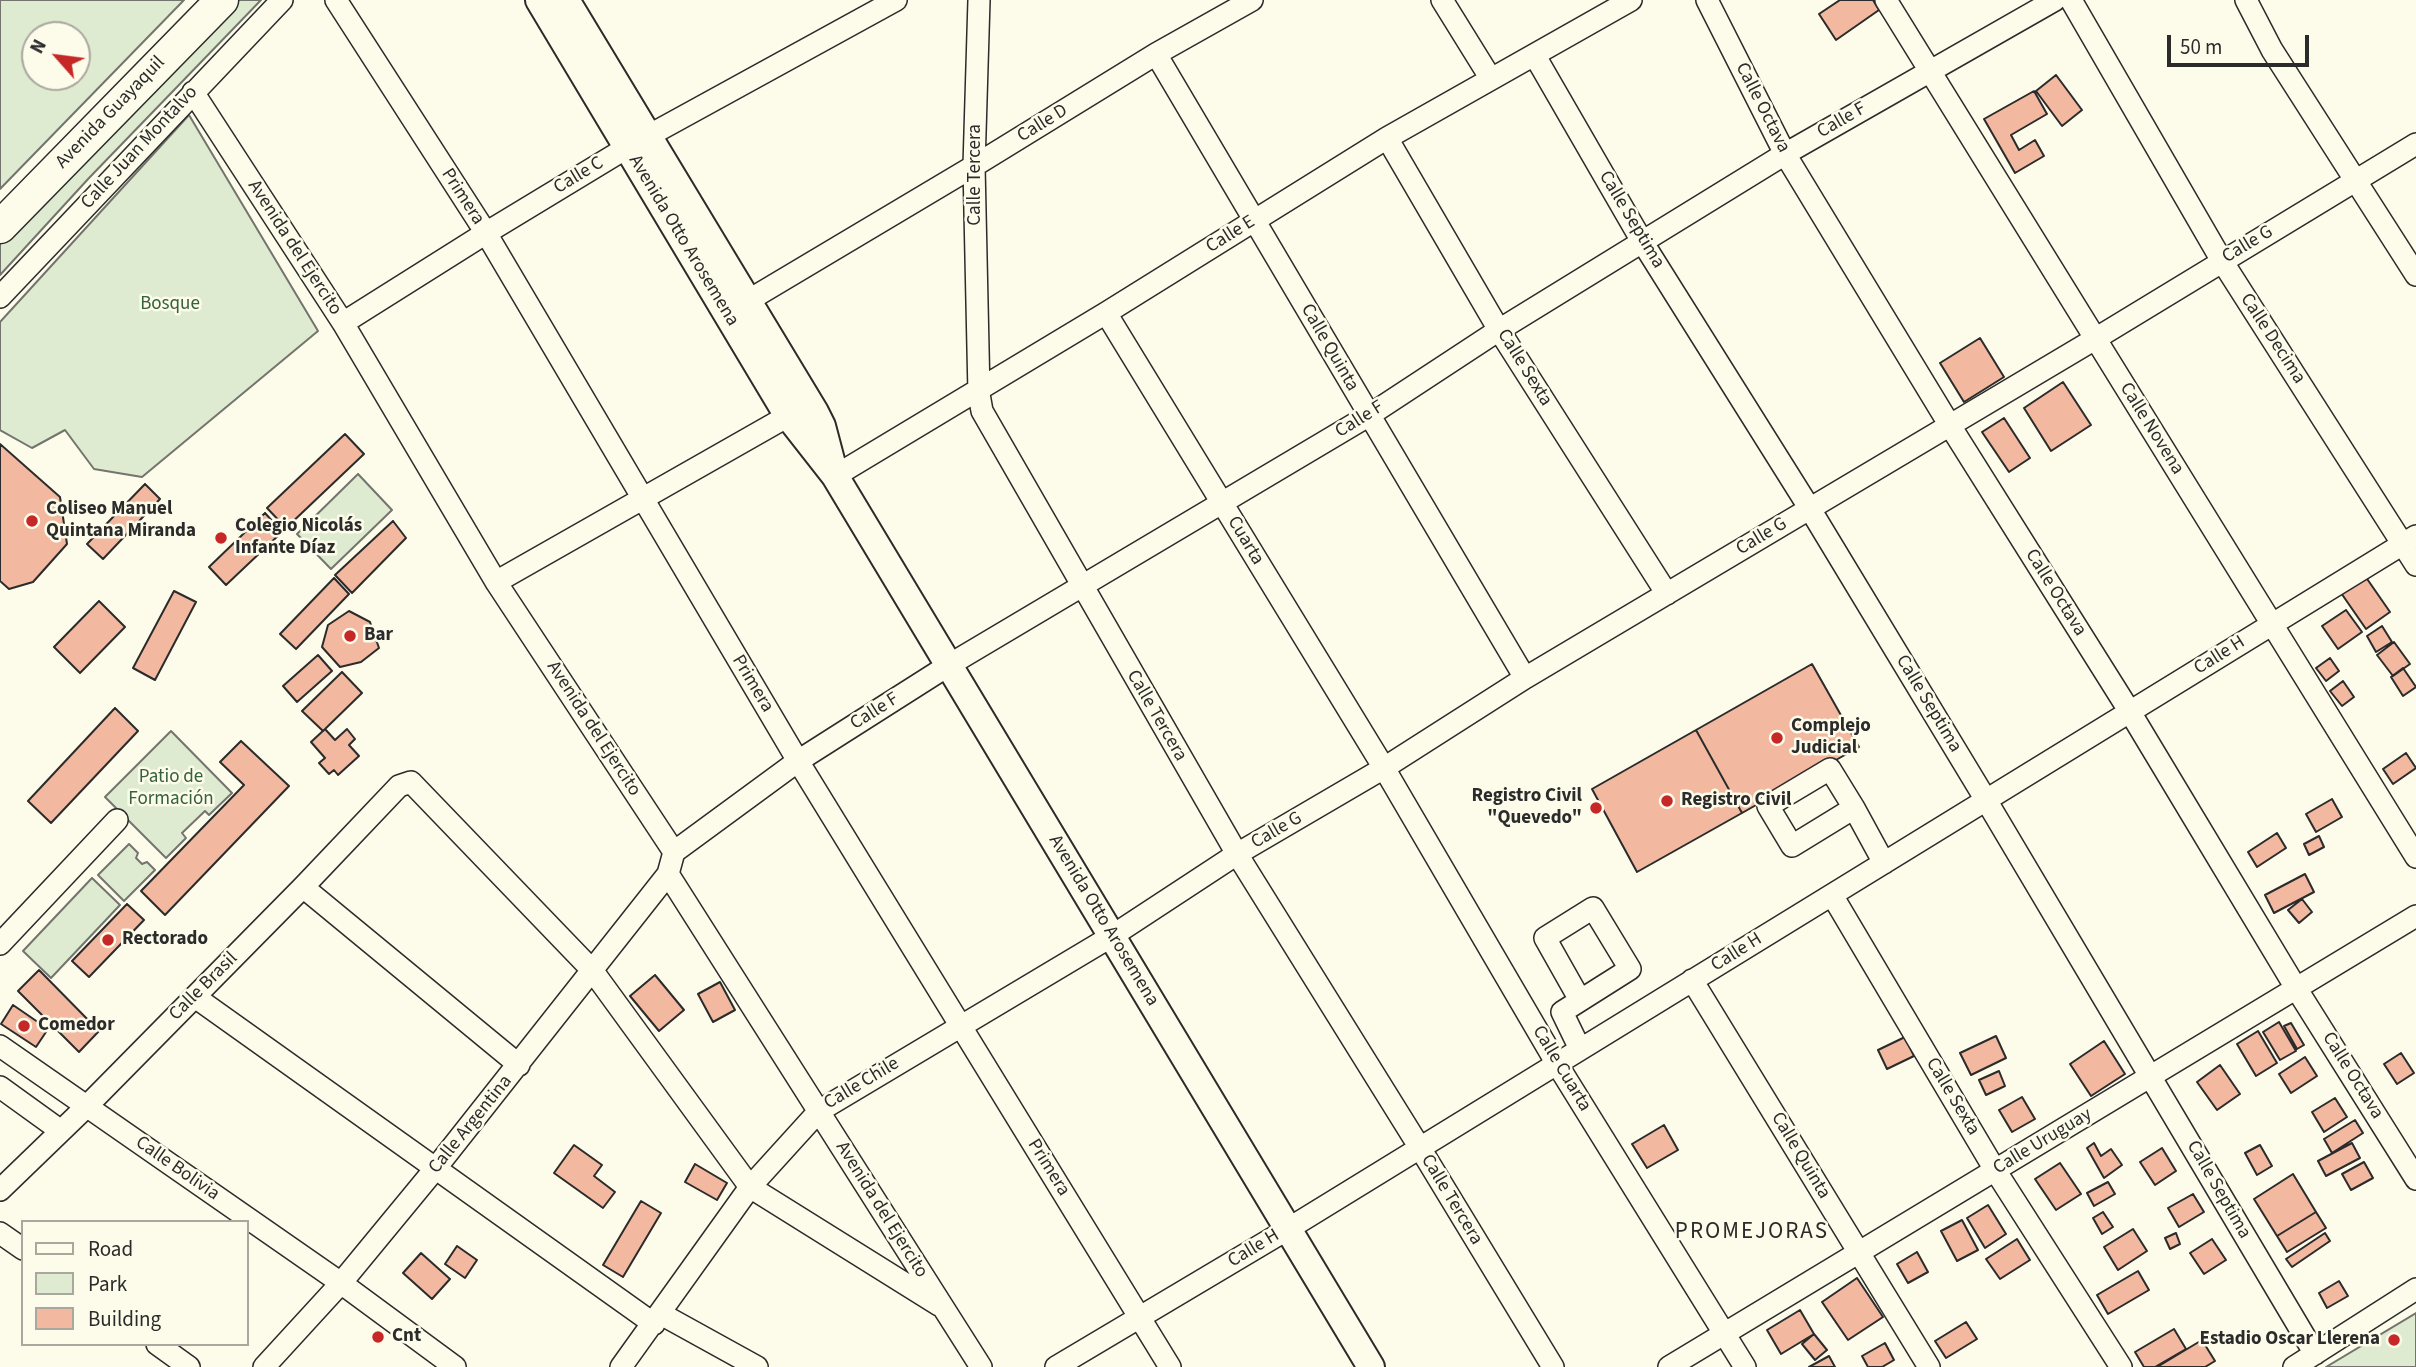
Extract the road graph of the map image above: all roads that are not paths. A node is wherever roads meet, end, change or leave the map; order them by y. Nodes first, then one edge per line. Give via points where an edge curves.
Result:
1 (222, 0) edge
2 (282, 0) edge
3 (336, 0) edge
4 (539, 0) edge
5 (566, 0) edge
6 (895, 0) edge
7 (979, 0) edge
8 (1252, 0) edge
9 (1442, 0) edge
10 (1631, 0) edge
11 (1707, 0) edge
12 (1886, 0) edge
13 (2055, 0) edge
14 (2071, 0) edge
15 (2246, 0) edge
16 (1156, 54) junction
17 (1535, 56) junction
18 (1930, 71) junction
19 (1492, 79) junction
20 (193, 92) junction
21 (1387, 138) junction
22 (639, 141) junction
23 (2416, 144) edge
24 (1785, 154) junction
25 (974, 166) junction
26 (2356, 181) junction
27 (1255, 220) junction
28 (0, 227) edge
29 (486, 233) junction
30 (1643, 243) junction
31 (2222, 261) junction
32 (2416, 275) edge
33 (0, 297) edge
34 (737, 307) junction
35 (1106, 313) junction
36 (343, 323) junction
37 (1499, 330) junction
38 (2095, 339) junction
39 (980, 389) junction
40 (788, 416) junction
41 (1368, 416) junction
42 (1949, 424) junction
43 (835, 476) junction
44 (643, 499) junction
45 (1222, 504) junction
46 (1810, 509) junction
47 (2410, 540) edge
48 (2416, 565) edge
49 (496, 582) junction
50 (1081, 585) junction
51 (1667, 594) junction
52 (2272, 625) junction
53 (949, 665) junction
54 (1525, 678) junction
55 (2130, 712) junction
56 (798, 761) junction
57 (1384, 768) junction
58 (1986, 800) junction
59 (1854, 808) dead end
60 (117, 820) dead end
61 (674, 852) junction
62 (1237, 854) junction
63 (2416, 858) edge
64 (1884, 863) junction
65 (668, 874) junction
66 (303, 887) junction
67 (1832, 895) junction
68 (2416, 916) edge
69 (1112, 936) junction
70 (0, 944) edge
71 (592, 970) junction
72 (1692, 980) junction
73 (2296, 988) junction
74 (195, 997) junction
75 (1580, 1000) dead end
76 (960, 1025) junction
77 (0, 1046) edge
78 (1580, 1049) junction
79 (1557, 1064) junction
80 (519, 1065) junction
81 (2151, 1076) junction
82 (0, 1087) edge
83 (86, 1107) junction
84 (819, 1111) junction
85 (61, 1131) junction
86 (1420, 1148) junction
87 (435, 1170) junction
88 (1995, 1170) junction
89 (2416, 1179) edge
90 (750, 1187) junction
91 (0, 1190) edge
92 (1288, 1229) junction
93 (0, 1233) edge
94 (21, 1248) edge
95 (1858, 1253) junction
96 (341, 1283) junction
97 (2416, 1289) edge
98 (943, 1308) junction
99 (1140, 1318) junction
100 (657, 1319) junction
101 (1724, 1334) junction
102 (159, 1346) edge
103 (2315, 1354) junction
104 (189, 1367) edge
105 (264, 1367) edge
106 (455, 1367) edge
107 (621, 1367) edge
108 (757, 1367) edge
109 (981, 1367) edge
110 (1056, 1367) edge
111 (1170, 1367) edge
112 (1371, 1367) edge
113 (1553, 1367) edge
114 (1669, 1367) edge
115 (1745, 1367) edge
116 (1929, 1367) edge
117 (2121, 1367) edge
118 (2294, 1367) edge

1 - 28 highway, Avenida Guayaquil
2 - 20 street, Calle Juan Montalvo
3 - 29 street, Primera
4 - 22 main road, Avenida Otto Arosemena
5 - 22 main road, Avenida Otto Arosemena
6 - 22 street, Calle C
7 - 25 street, Calle Tercera
8 - 16 street, Calle D
9 - 19 street
10 - 17 street, Calle E
11 - 24 street, Calle Octava
12 - 18 street, Calle Novena
13 - 18 street, Calle F
14 - 31 street, Calle Decima
15 - 26 street via 2272,50
16 - 25 street, Calle D
16 - 27 street, Calle Quinta
17 - 19 street, Calle E
17 - 30 street, Calle Septima
18 - 24 street, Calle F
18 - 38 street, Calle Novena
19 - 21 street, Calle E
20 - 33 street, Calle Juan Montalvo
20 - 36 street, Avenida del Ejercito
21 - 27 street, Calle E
21 - 37 street, Calle Sexta
22 - 29 street, Calle C
22 - 34 main road, Avenida Otto Arosemena
23 - 26 street, Calle G
24 - 30 street, Calle F
24 - 42 street, Calle Octava
25 - 34 street, Calle D
25 - 39 street, Calle Tercera
26 - 31 street, Calle G
26 - 32 street
27 - 35 street, Calle E
27 - 41 street, Calle Quinta
29 - 36 street, Calle C
29 - 44 street, Primera
30 - 37 street, Calle F
30 - 46 street, Calle Septima
31 - 38 street, Calle G
31 - 47 street, Calle Decima
34 - 40 main road, Avenida Otto Arosemena
34 - 43 main road, Avenida Otto Arosemena via 816,412
35 - 39 street, Calle E
35 - 45 street, Cuarta
36 - 49 street, Avenida del Ejercito
37 - 41 street, Calle F
37 - 51 street, Calle Sexta
38 - 42 street, Calle G
38 - 52 street, Calle Novena
39 - 43 street, Calle E
39 - 50 street, Calle Tercera via 982,411
40 - 43 main road, Avenida Otto Arosemena
40 - 44 street
41 - 45 street, Calle F
41 - 54 street, Calle Quinta
42 - 46 street, Calle G
42 - 55 street, Calle Octava
43 - 53 main road, Avenida Otto Arosemena
44 - 49 street
44 - 56 street, Primera
45 - 50 street, Calle F
45 - 57 street, Cuarta
46 - 51 street, Calle G
46 - 58 street, Calle Septima
47 - 48 street, Calle Decima
47 - 52 street, Calle H
49 - 61 street, Avenida del Ejercito
50 - 53 street, Calle F
50 - 62 street, Calle Tercera
51 - 54 street, Calle G
52 - 55 street, Calle H
52 - 63 street, Calle Novena
53 - 56 street, Calle F
53 - 69 main road, Avenida Otto Arosemena
54 - 57 street, Calle G
55 - 58 street, Calle H
55 - 73 street, Calle Octava
56 - 61 street, Calle F
56 - 76 street, Primera
57 - 62 street, Calle G
57 - 79 street, Calle Cuarta
58 - 64 street, Calle H
58 - 81 street, Calle Septima
59 - 64 street
60 - 70 street
61 - 65 street
62 - 69 street, Calle G
62 - 86 street, Calle Tercera
64 - 67 street, Calle H
65 - 71 street, Calle Argentina
65 - 84 street, Avenida del Ejercito
66 - 71 street, Calle Brasil via 399,786 415,784
66 - 74 street, Calle Brasil
66 - 80 street
67 - 72 street, Calle H
67 - 88 street, Calle Sexta
68 - 73 street, Calle Uruguay
69 - 76 street, Calle Chile
69 - 92 main road, Avenida Otto Arosemena
71 - 80 street, Calle Argentina
71 - 90 street
72 - 78 street, Calle H
72 - 95 street, Calle Quinta
73 - 81 street, Calle Uruguay
73 - 89 street, Calle Octava
74 - 83 street, Calle Brasil
74 - 87 street
75 - 78 street via 1561,1014
76 - 84 street, Calle Chile
76 - 99 street, Primera
77 - 83 street, Calle Bolivia
78 - 79 street, Calle H
79 - 86 street, Calle H
79 - 101 street, Calle Cuarta
80 - 87 street, Calle Argentina
81 - 88 street, Calle Uruguay
81 - 103 street, Calle Septima
82 - 85 street
83 - 85 street, Calle Brasil
83 - 96 street, Calle Bolivia
84 - 90 street, Calle Chile
84 - 98 street, Avenida del Ejercito
85 - 91 street, Calle Brasil
86 - 92 street, Calle H
86 - 113 street, Calle Tercera
87 - 96 street, Calle Argentina
87 - 100 street
88 - 95 street, Calle Uruguay
88 - 117 street, Calle Sexta
90 - 98 street
90 - 100 street, Calle Chile
92 - 99 street, Calle H
92 - 112 main road, Avenida Otto Arosemena
93 - 94 street
95 - 101 street, Calle Uruguay
95 - 116 street, Calle Quinta
96 - 105 street, Calle Argentina
96 - 106 street, Calle Bolivia
97 - 103 street
98 - 109 street, Avenida del Ejercito
99 - 110 street, Calle H
99 - 111 street, Primera
100 - 107 street, Calle Chile
100 - 108 street
101 - 114 street, Calle Uruguay
101 - 115 street, Calle Cuarta
102 - 104 street
103 - 118 street

